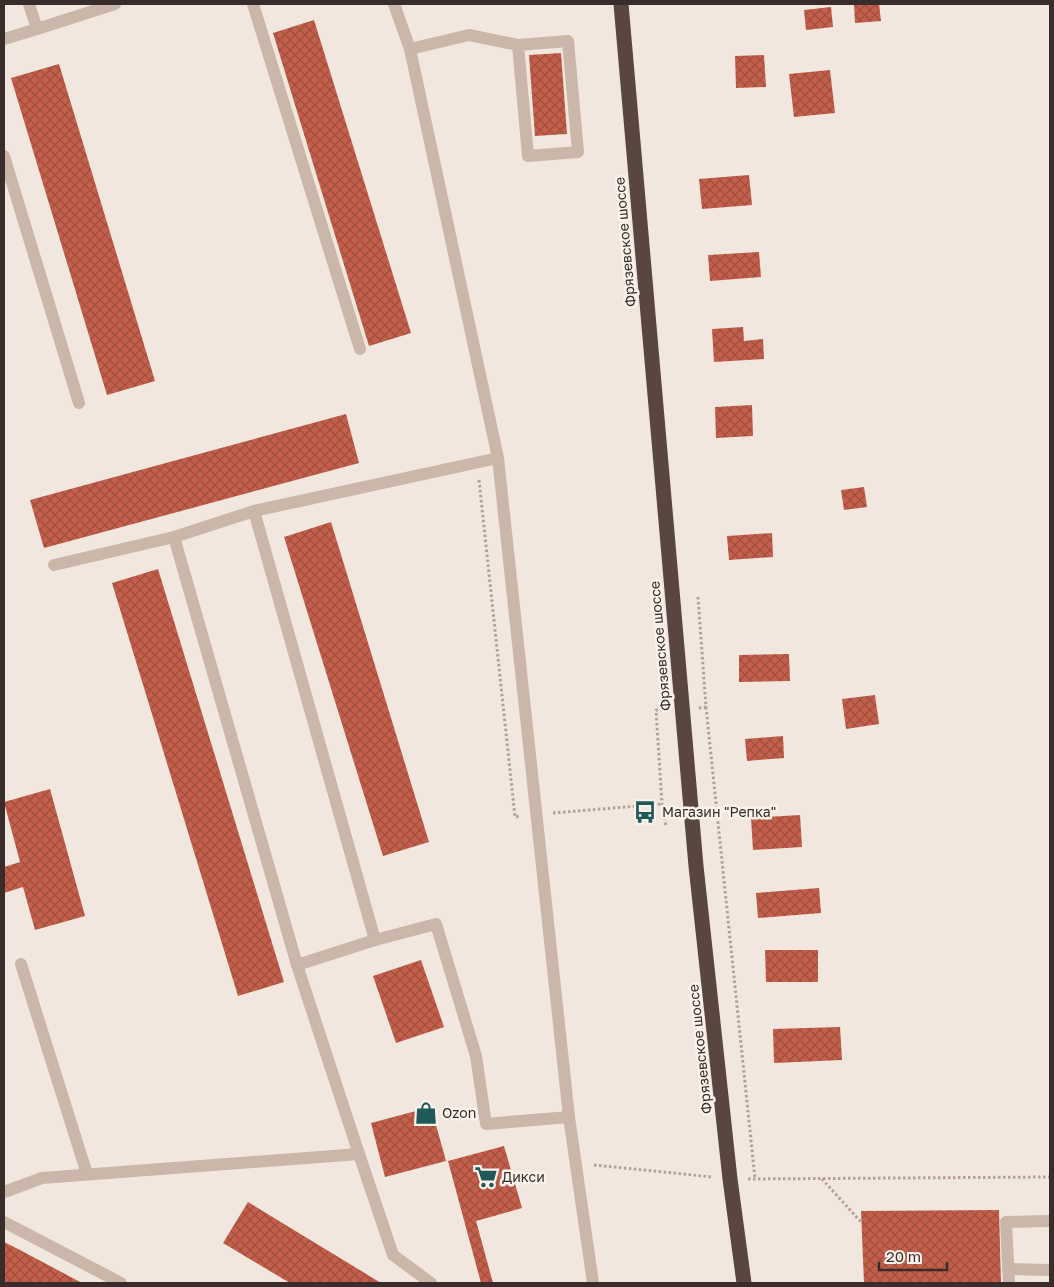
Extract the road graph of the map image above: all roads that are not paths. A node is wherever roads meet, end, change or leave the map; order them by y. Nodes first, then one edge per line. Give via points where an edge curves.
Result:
1 (29, 4) edge
2 (115, 4) edge
3 (253, 4) edge
4 (394, 4) edge
5 (621, 4) edge
6 (37, 29) junction
7 (4, 39) edge
8 (518, 45) junction
9 (410, 49) junction
10 (4, 156) edge
11 (360, 349) dead end
12 (79, 404) dead end
13 (498, 458) junction
14 (254, 511) junction
15 (174, 537) junction
16 (54, 565) dead end
17 (376, 940) junction
18 (21, 964) dead end
19 (297, 965) junction
20 (569, 1117) junction
21 (359, 1154) junction
22 (88, 1174) junction
23 (4, 1192) edge
24 (1050, 1221) edge
25 (4, 1222) edge
26 (1008, 1269) junction
27 (1050, 1270) edge
28 (121, 1283) edge
29 (431, 1283) edge
30 (593, 1283) edge
31 (744, 1283) edge
32 (1009, 1283) edge

1 - 6 lane
2 - 6 lane
3 - 11 lane
4 - 9 lane
5 - 31 highway, Фрязевское шоссе via 696,866
6 - 7 lane
8 - 8 lane via 568,41 578,152 528,156
8 - 9 lane via 469,35
9 - 13 lane
10 - 12 lane
13 - 14 lane
13 - 20 lane
14 - 15 lane
14 - 17 lane
15 - 16 lane
15 - 19 lane
17 - 19 lane
17 - 20 lane via 436,924 476,1056 486,1124
18 - 22 lane
19 - 21 lane
20 - 30 lane
21 - 22 lane
21 - 29 lane via 393,1255
22 - 23 lane via 42,1178
24 - 26 lane via 1006,1222
25 - 28 lane
26 - 27 lane
26 - 32 lane

